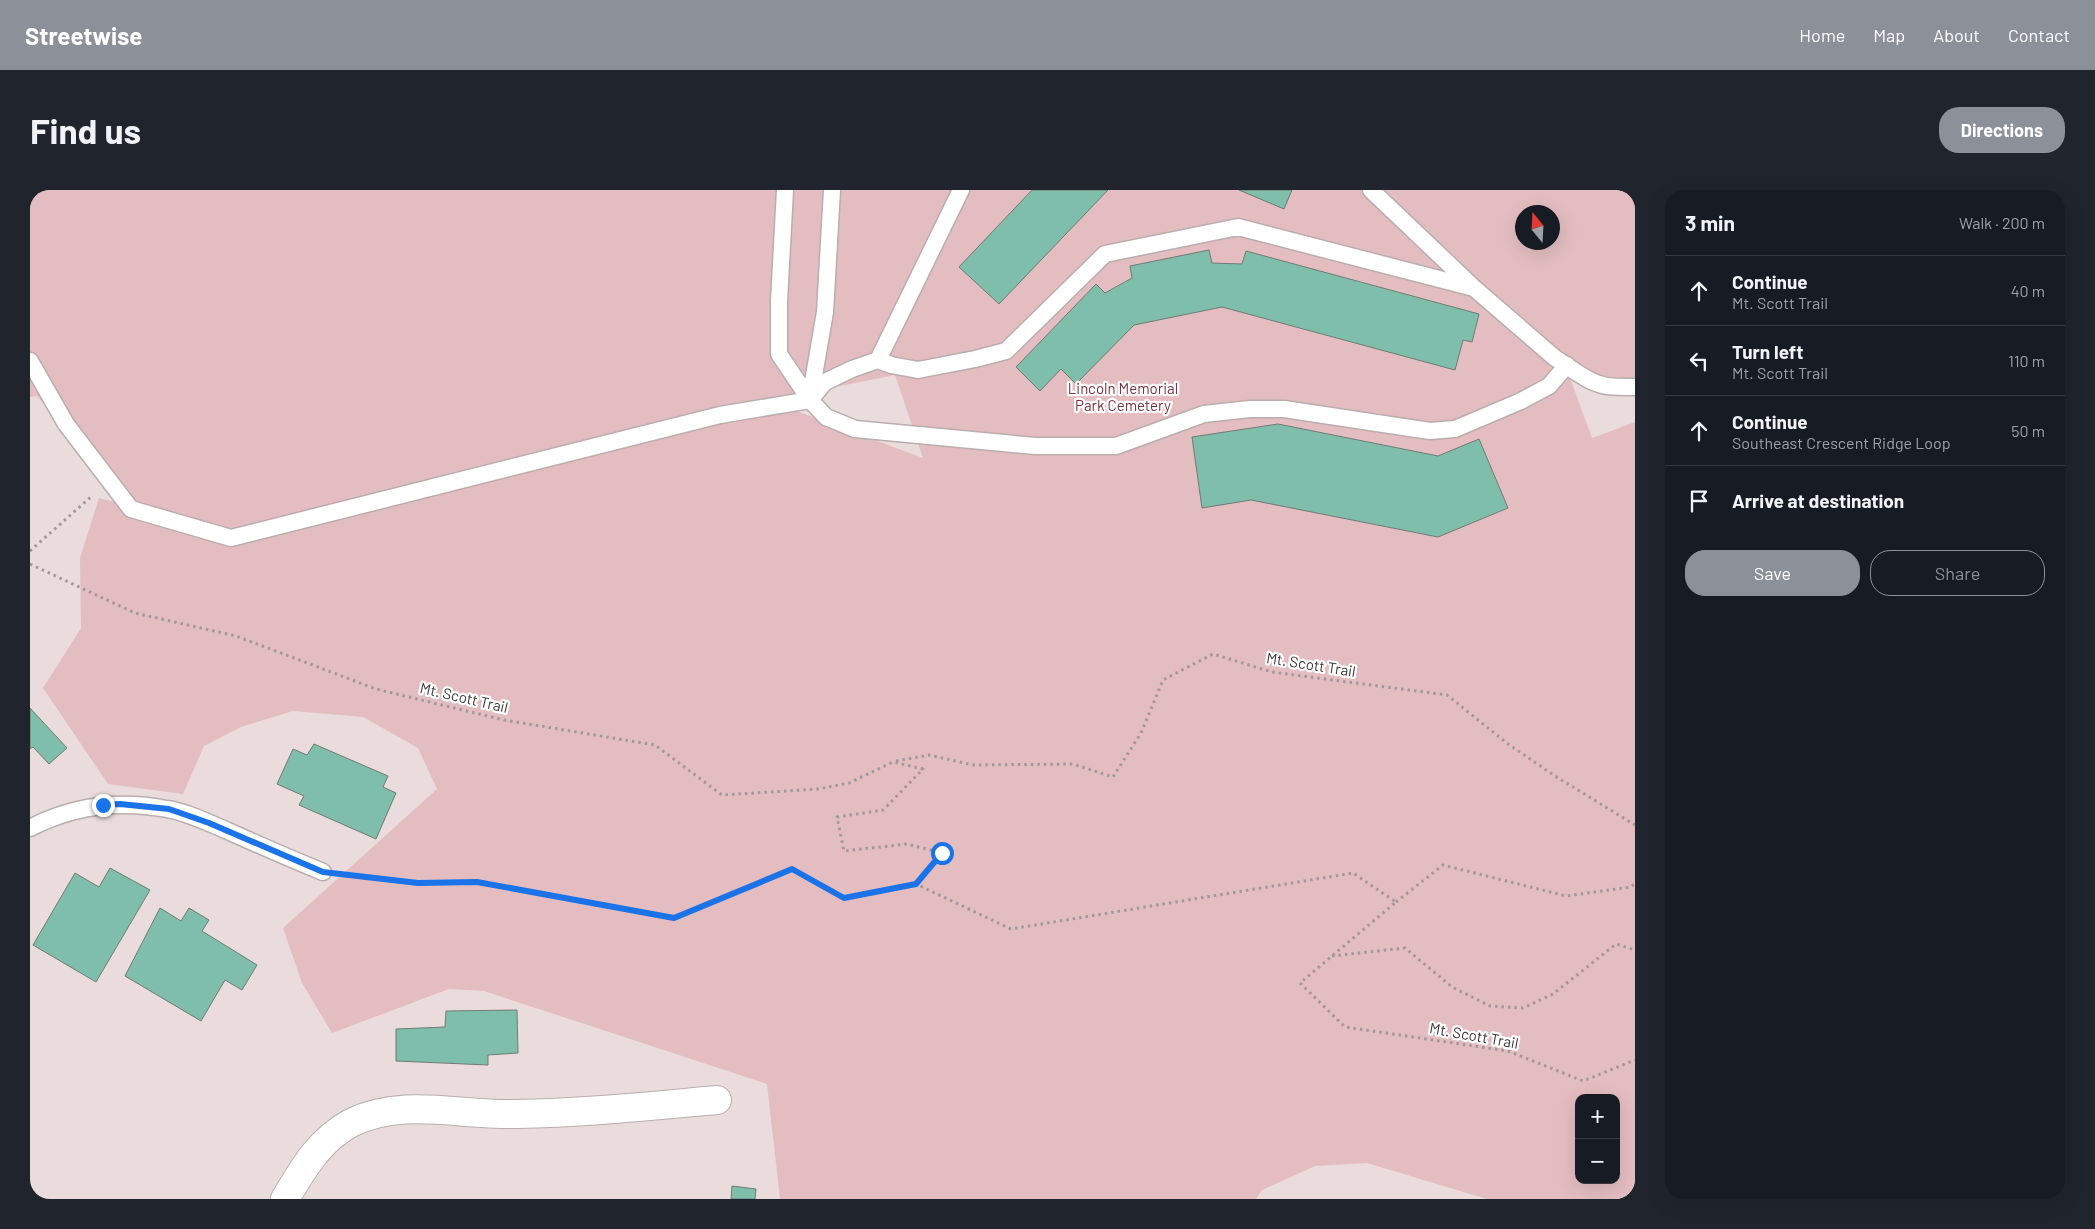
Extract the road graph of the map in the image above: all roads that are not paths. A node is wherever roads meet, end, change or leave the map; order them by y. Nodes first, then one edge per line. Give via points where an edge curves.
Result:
1 (785, 190) edge
2 (832, 190) edge
3 (961, 190) edge
4 (1371, 190) edge
5 (1474, 288) junction
6 (878, 360) junction
7 (30, 361) edge
8 (1567, 365) junction
9 (1635, 387) edge
10 (810, 400) junction
11 (30, 828) edge
12 (323, 872) road end
13 (717, 1100) dead end
14 (285, 1199) edge

1 - 10 lane via 779,301 780,354
2 - 10 lane via 825,312
3 - 6 lane
4 - 5 lane
5 - 6 lane via 1238,227 1105,254 1006,351 918,370 890,366
5 - 8 lane
6 - 10 lane via 825,382
7 - 10 lane via 66,424 131,509 231,538 720,416
8 - 9 lane via 1584,378 1605,386
8 - 10 lane via 1549,386 1455,429 1430,431 1284,408 1250,409 1204,414 1116,446 1035,446 854,430 826,417
11 - 12 lane via 50,817 103,805 169,809
13 - 14 street via 582,1112 514,1114 422,1109 381,1113 352,1123 329,1138 309,1158

